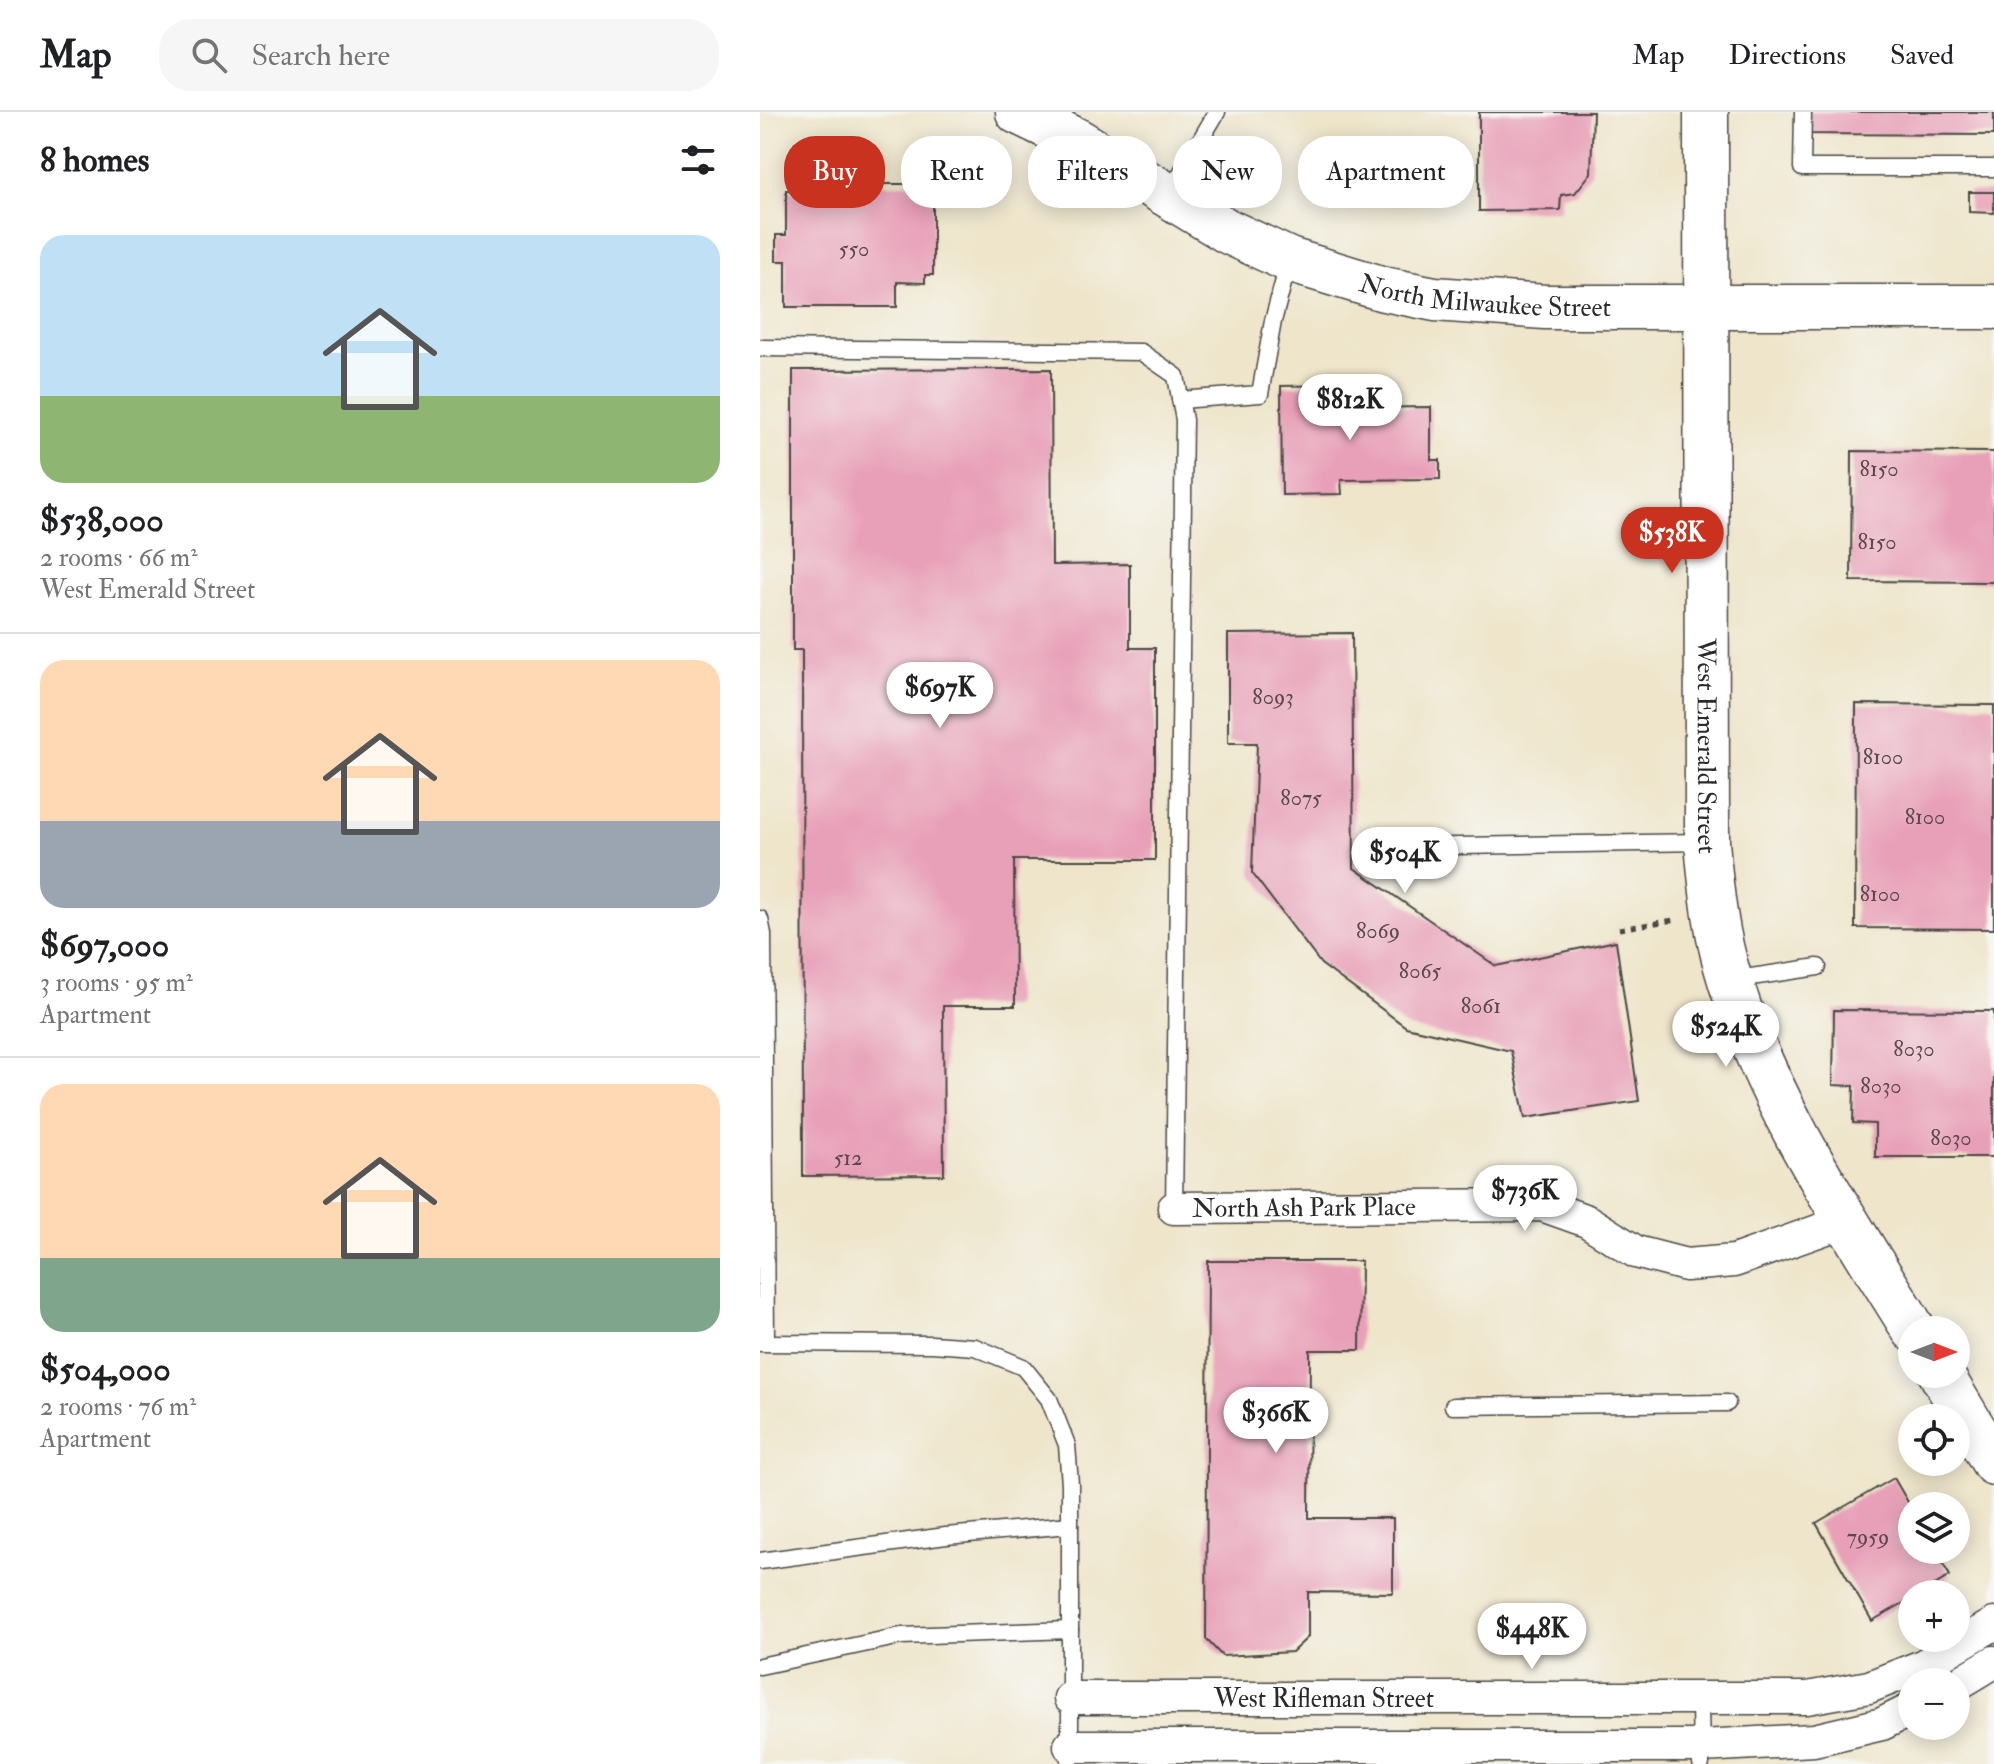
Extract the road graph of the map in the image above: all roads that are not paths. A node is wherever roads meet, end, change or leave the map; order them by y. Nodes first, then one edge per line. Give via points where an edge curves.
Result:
1 (1018, 112) edge
2 (1217, 112) edge
3 (1706, 112) edge
4 (1803, 112) edge
5 (1994, 168) edge
6 (1168, 197) junction
7 (1289, 260) junction
8 (1705, 307) junction
9 (1994, 307) edge
10 (760, 348) edge
11 (1180, 400) junction
12 (1707, 842) junction
13 (1398, 847) dead end
14 (760, 919) edge
15 (1818, 967) dead end
16 (1730, 980) junction
17 (1174, 1208) joint
18 (1846, 1221) junction
19 (1905, 1316) edge
20 (763, 1342) edge
21 (1949, 1388) edge
22 (1727, 1403) dead end
23 (1453, 1406) dead end
24 (1994, 1463) edge
25 (1070, 1525) junction
26 (760, 1561) edge
27 (1994, 1624) edge
28 (1070, 1630) junction
29 (1994, 1662) edge
30 (760, 1666) edge
31 (1970, 1677) edge
32 (1070, 1698) junction
33 (1700, 1699) junction
34 (1898, 1716) edge
35 (1070, 1755) edge
36 (1701, 1755) edge

1 - 6 main road, North Milwaukee Street via 1078,141
2 - 6 lane
3 - 8 main road, West Emerald Street
4 - 5 lane via 1802,168
6 - 7 main road, North Milwaukee Street
7 - 8 main road, North Milwaukee Street via 1435,299 1545,307
7 - 11 lane via 1260,394
8 - 9 main road, North Milwaukee Street
8 - 12 main road, West Emerald Street
10 - 11 lane via 1141,352 1176,376
11 - 17 lane via 1184,420
12 - 13 lane
12 - 16 main road, West Emerald Street
14 - 20 lane
15 - 16 lane
16 - 18 main road, West Emerald Street via 1784,1113
17 - 18 street, North Ash Park Place via 1542,1205 1587,1221 1636,1252 1686,1265 1734,1261
18 - 19 main road, West Emerald Street
20 - 25 lane via 975,1347 1023,1367 1049,1399 1067,1445
21 - 24 main road
22 - 23 lane
25 - 26 lane
25 - 28 lane
27 - 33 street, West Rifleman Street via 1922,1666 1869,1687 1807,1698
28 - 30 lane via 901,1636
28 - 32 lane
29 - 31 street
32 - 33 street, West Rifleman Street
32 - 35 lane
33 - 36 lane
34 - 36 street, West Rifleman Street via 1814,1740
35 - 36 street, West Rifleman Street

